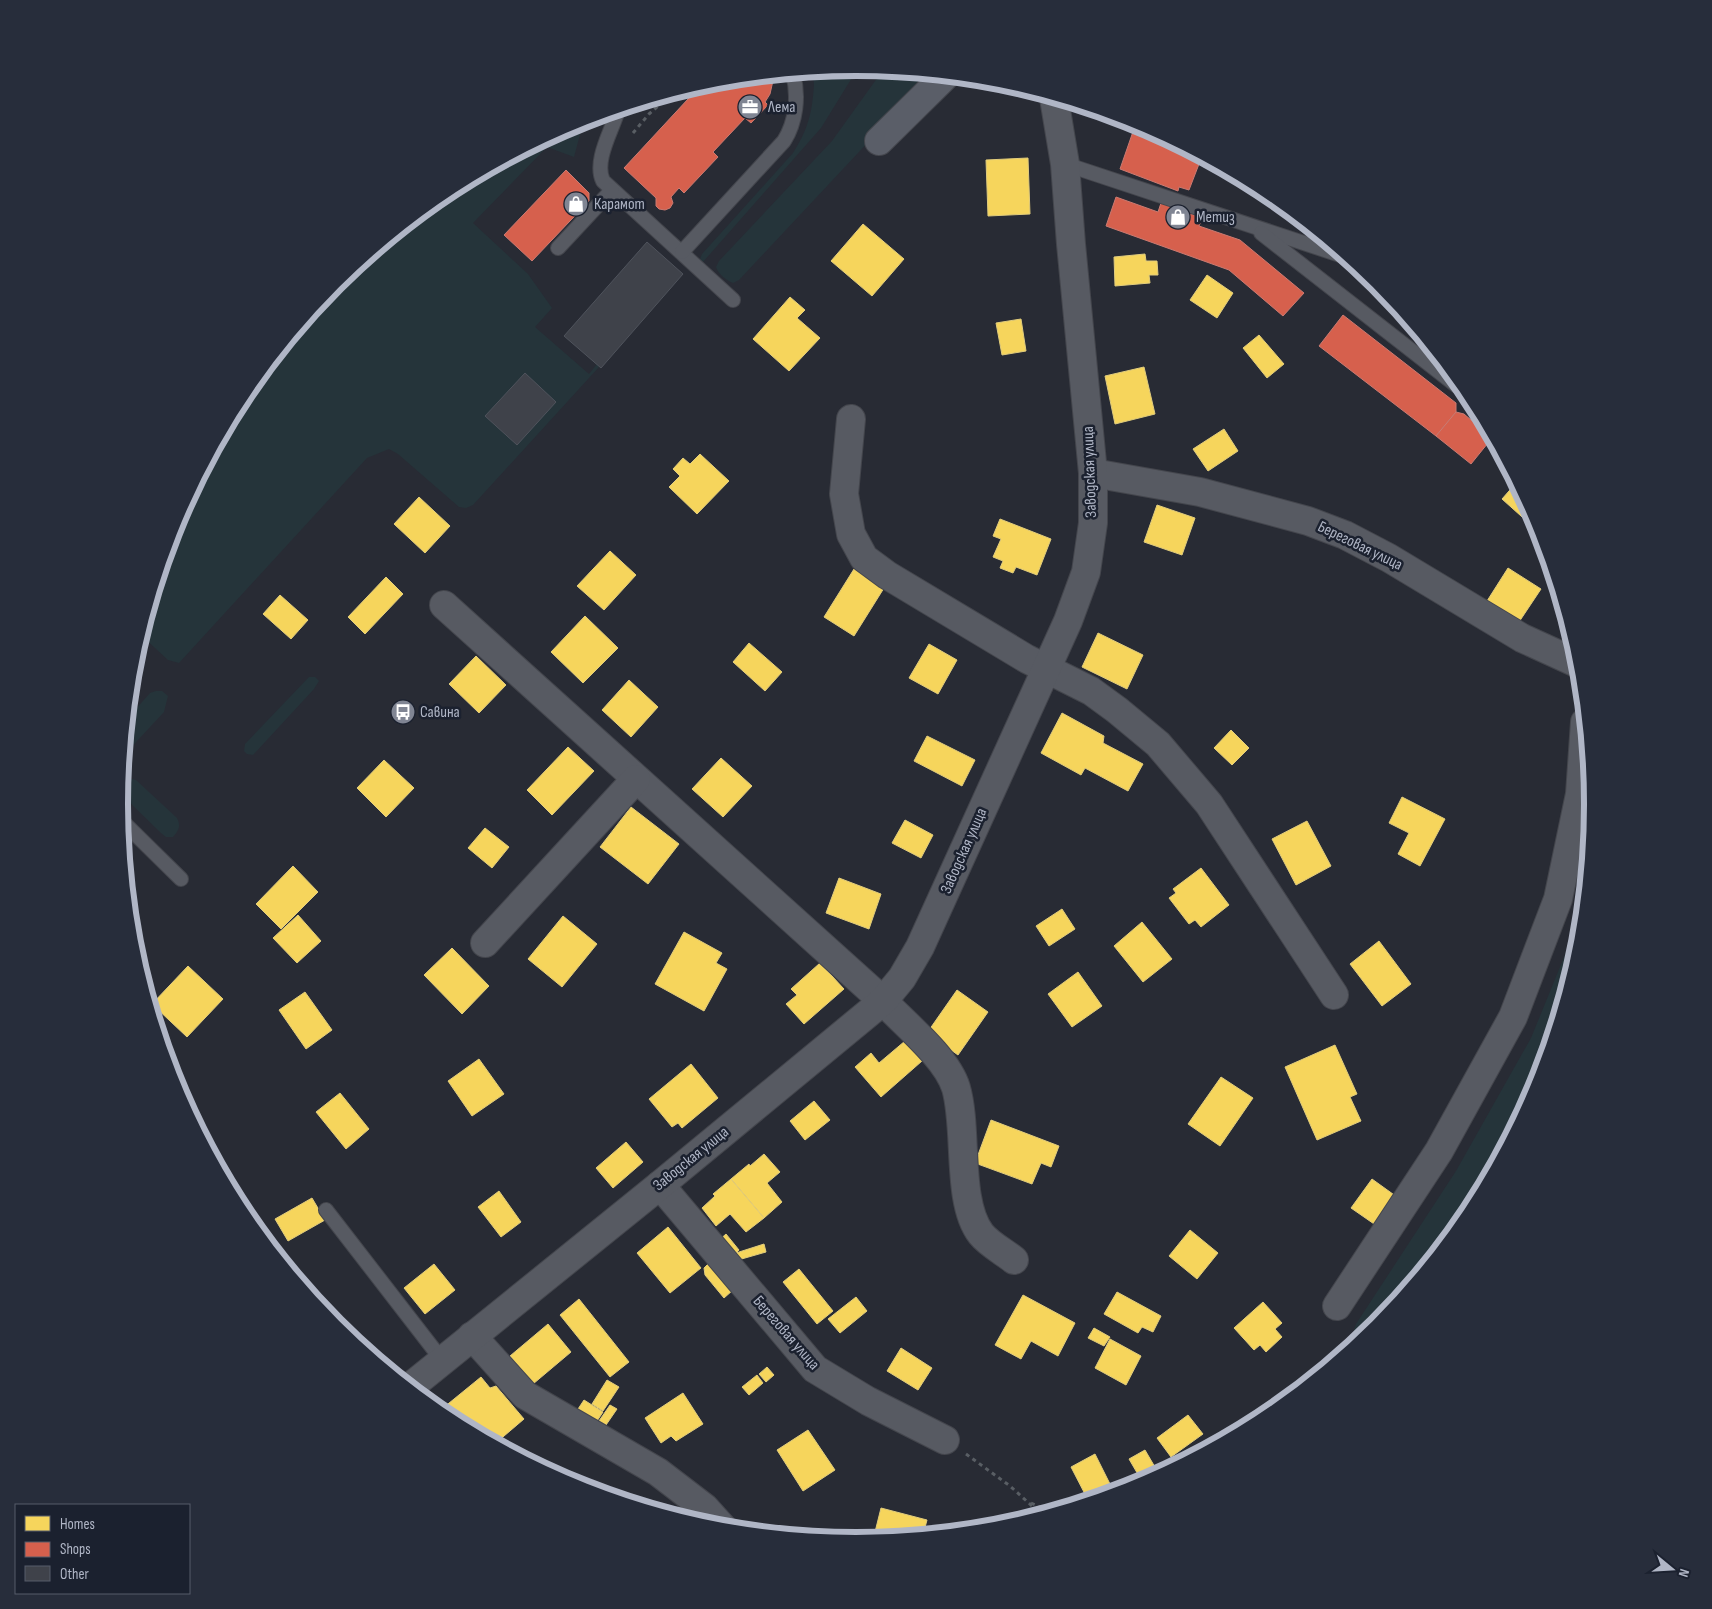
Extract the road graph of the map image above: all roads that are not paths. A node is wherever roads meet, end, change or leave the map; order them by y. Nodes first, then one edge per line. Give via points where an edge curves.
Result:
1 (794, 79) edge
2 (940, 81) edge
3 (1055, 104) edge
4 (615, 117) edge
5 (879, 141) dead end
6 (1065, 164) junction
7 (612, 190) junction
8 (1252, 226) junction
9 (558, 248) dead end
10 (1329, 251) edge
11 (682, 252) junction
12 (733, 300) dead end
13 (1446, 377) edge
14 (851, 419) dead end
15 (1093, 473) junction
16 (444, 605) dead end
17 (1569, 660) edge
18 (1046, 668) junction
19 (1583, 755) edge
20 (636, 779) junction
21 (129, 828) edge
22 (181, 879) dead end
23 (485, 943) dead end
24 (1334, 995) dead end
25 (883, 1001) junction
26 (660, 1184) junction
27 (326, 1210) dead end
28 (1014, 1260) dead end
29 (1336, 1306) dead end
30 (472, 1336) junction
31 (442, 1360) junction
32 (415, 1383) edge
33 (945, 1440) road end
34 (715, 1519) edge

1 - 11 lane via 795,108 784,141
2 - 5 main road
3 - 6 street, Заводская улица
4 - 7 lane via 600,169 603,181
6 - 8 lane
6 - 15 street, Заводская улица
7 - 9 lane
7 - 11 lane
8 - 10 lane
8 - 13 lane
11 - 12 lane
14 - 18 street via 844,494 851,534 864,558 1027,660
15 - 17 street, Береговая улица via 1200,492 1308,520 1389,558 1522,638
15 - 18 street, Заводская улица via 1093,523 1086,572
16 - 20 street
18 - 24 street via 1091,691 1158,744 1209,804
18 - 25 street, Заводская улица via 920,947 902,978
19 - 29 street via 1580,794 1558,899 1514,1018 1439,1151
20 - 23 street
20 - 25 street
21 - 22 lane
25 - 26 street, Заводская улица
25 - 28 street via 944,1063 956,1087 972,1219 982,1235
26 - 30 street, Заводская улица
26 - 33 street, Береговая улица via 815,1369 868,1401
27 - 31 lane
30 - 31 street, Заводская улица
30 - 34 street via 525,1395 658,1472
31 - 32 street, Заводская улица

